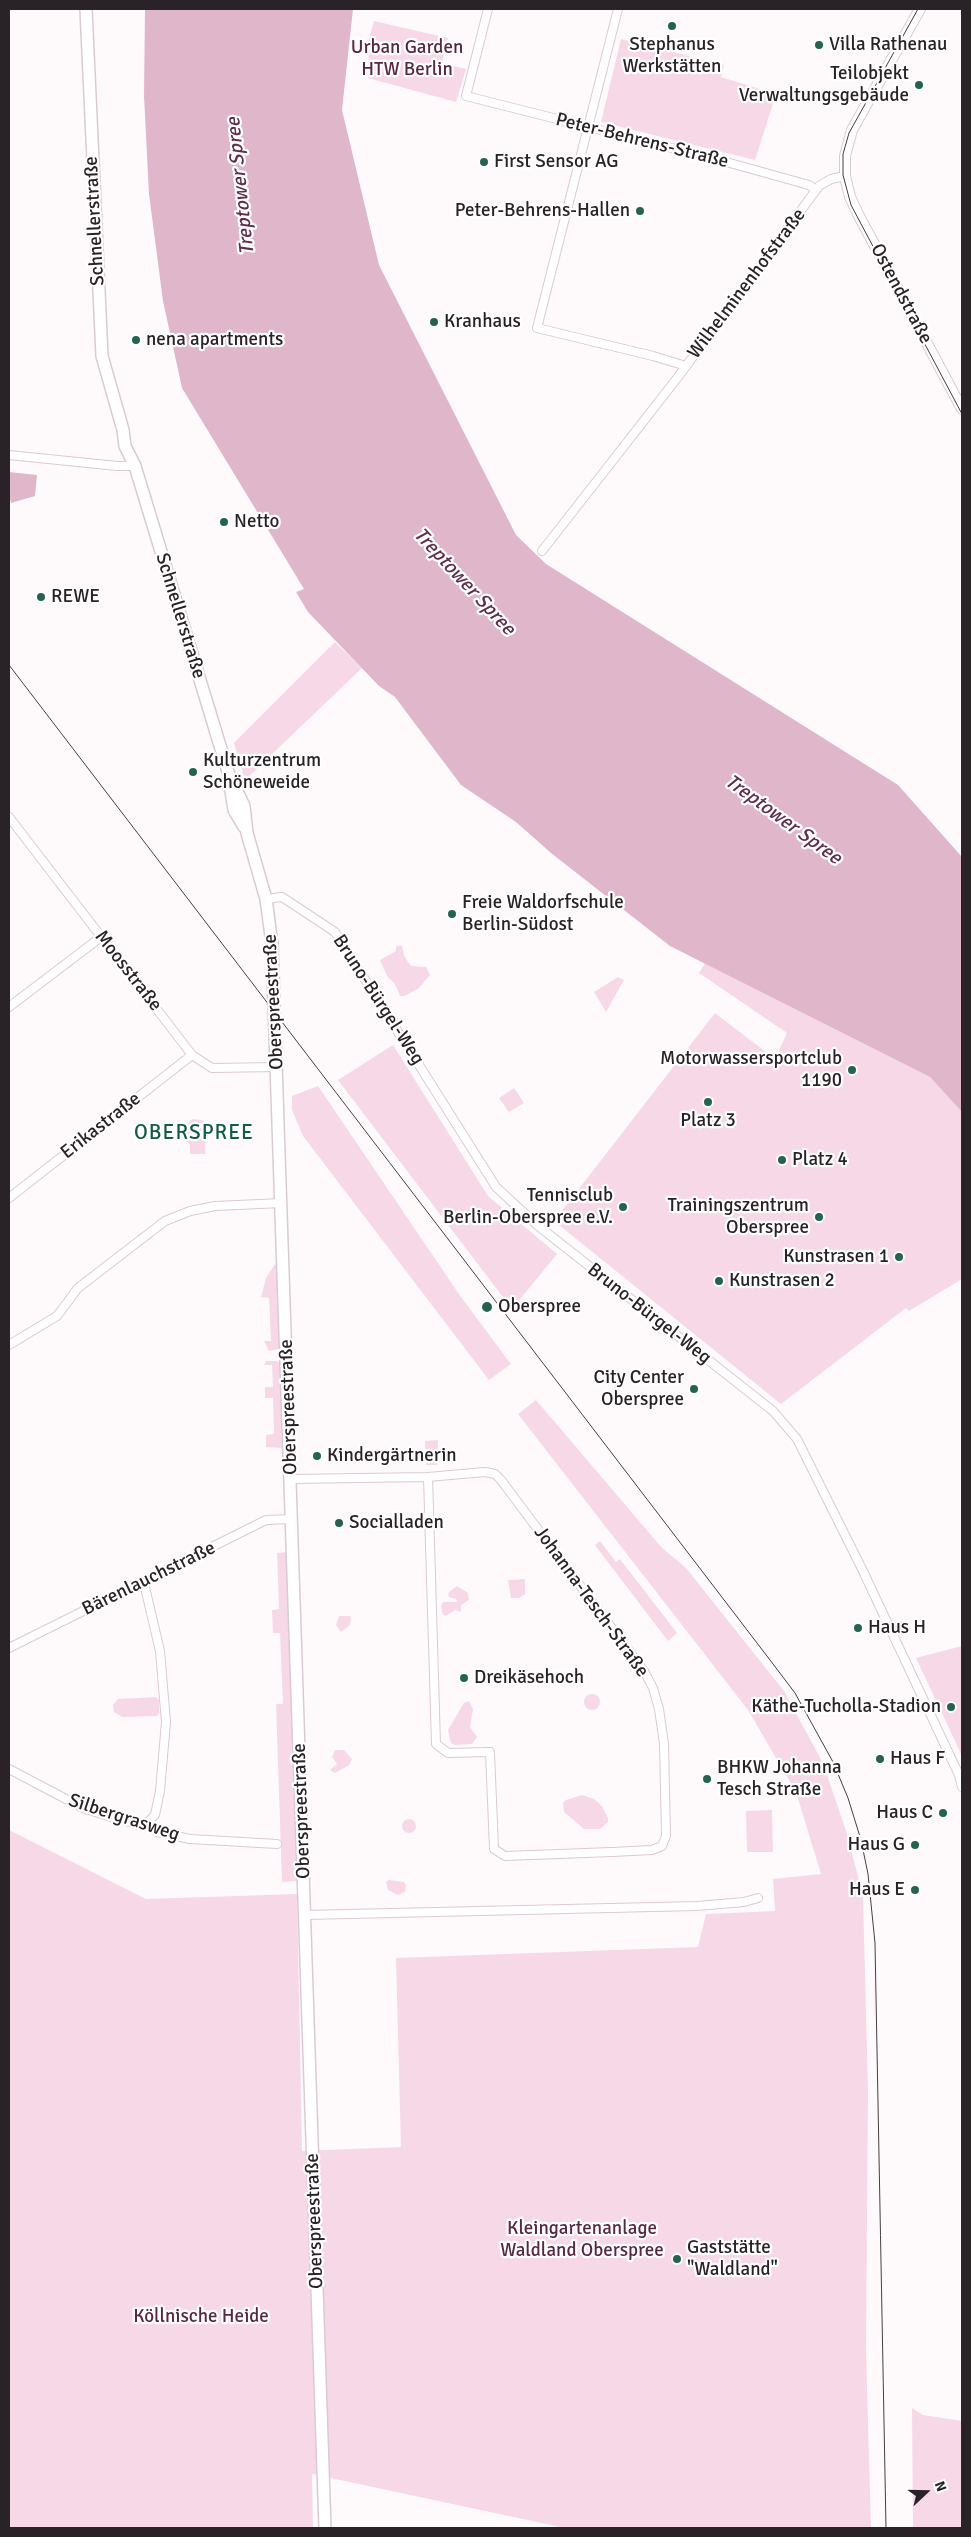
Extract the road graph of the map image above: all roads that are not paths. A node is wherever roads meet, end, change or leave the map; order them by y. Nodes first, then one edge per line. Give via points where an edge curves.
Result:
1 (86, 9) edge
2 (488, 9) edge
3 (618, 9) edge
4 (920, 9) edge
5 (588, 128) junction
6 (845, 176) junction
7 (816, 190) junction
8 (686, 366) junction
9 (962, 409) edge
10 (9, 455) edge
11 (134, 462) junction
12 (542, 551) dead end
13 (9, 817) edge
14 (266, 899) junction
15 (101, 937) junction
16 (9, 1007) edge
17 (192, 1055) junction
18 (278, 1067) junction
19 (9, 1198) edge
20 (282, 1203) junction
21 (9, 1345) edge
22 (428, 1477) junction
23 (291, 1480) junction
24 (292, 1519) junction
25 (144, 1583) junction
26 (9, 1648) edge
27 (9, 1769) edge
28 (962, 1787) edge
29 (147, 1823) junction
30 (277, 1844) dead end
31 (758, 1898) dead end
32 (305, 1915) junction
33 (325, 2528) edge

1 - 11 main road, Schnellerstraße via 102,356 123,430 132,443
2 - 5 street, Peter-Behrens-Straße via 466,96
3 - 5 street
4 - 6 street via 852,130 845,156
5 - 7 street, Peter-Behrens-Straße via 809,185
5 - 8 street via 537,328
6 - 7 street, Wilhelminenhofstraße via 825,181
6 - 9 street, Ostendstraße via 860,216
7 - 8 street, Wilhelminenhofstraße
8 - 12 street, Wilhelminenhofstraße
10 - 11 street via 117,466
11 - 14 main road, Schnellerstraße via 228,772 234,810 247,833
13 - 15 street, Moosstraße
14 - 18 main road, Oberspreestraße via 272,944
14 - 28 street, Bruno-Bürgel-Weg via 282,897 335,932 496,1187 536,1225 773,1411 797,1439 862,1569
15 - 16 street
15 - 17 street, Moosstraße
17 - 18 street, Moosstraße via 212,1068
17 - 19 street, Erikastraße
18 - 20 main road, Oberspreestraße
20 - 21 street via 215,1206 165,1221 78,1288 57,1316
20 - 23 main road, Oberspreestraße
22 - 22 street, Johanna-Tesch-Straße via 495,1474 644,1671 659,1709 664,1744 666,1836 662,1846 652,1850 505,1856 494,1848 490,1752 448,1753 436,1744
22 - 23 street, Johanna-Tesch-Straße
23 - 24 main road, Oberspreestraße
24 - 25 street, Bärenlauchstraße via 266,1520
24 - 32 main road, Oberspreestraße
25 - 26 street, Bärenlauchstraße
25 - 29 street via 160,1651 166,1722 160,1792 155,1816
27 - 29 street, Silbergrasweg via 83,1808 142,1825
29 - 30 street, Silbergrasweg via 157,1832 190,1839
31 - 32 street via 697,1906
32 - 33 main road, Oberspreestraße

